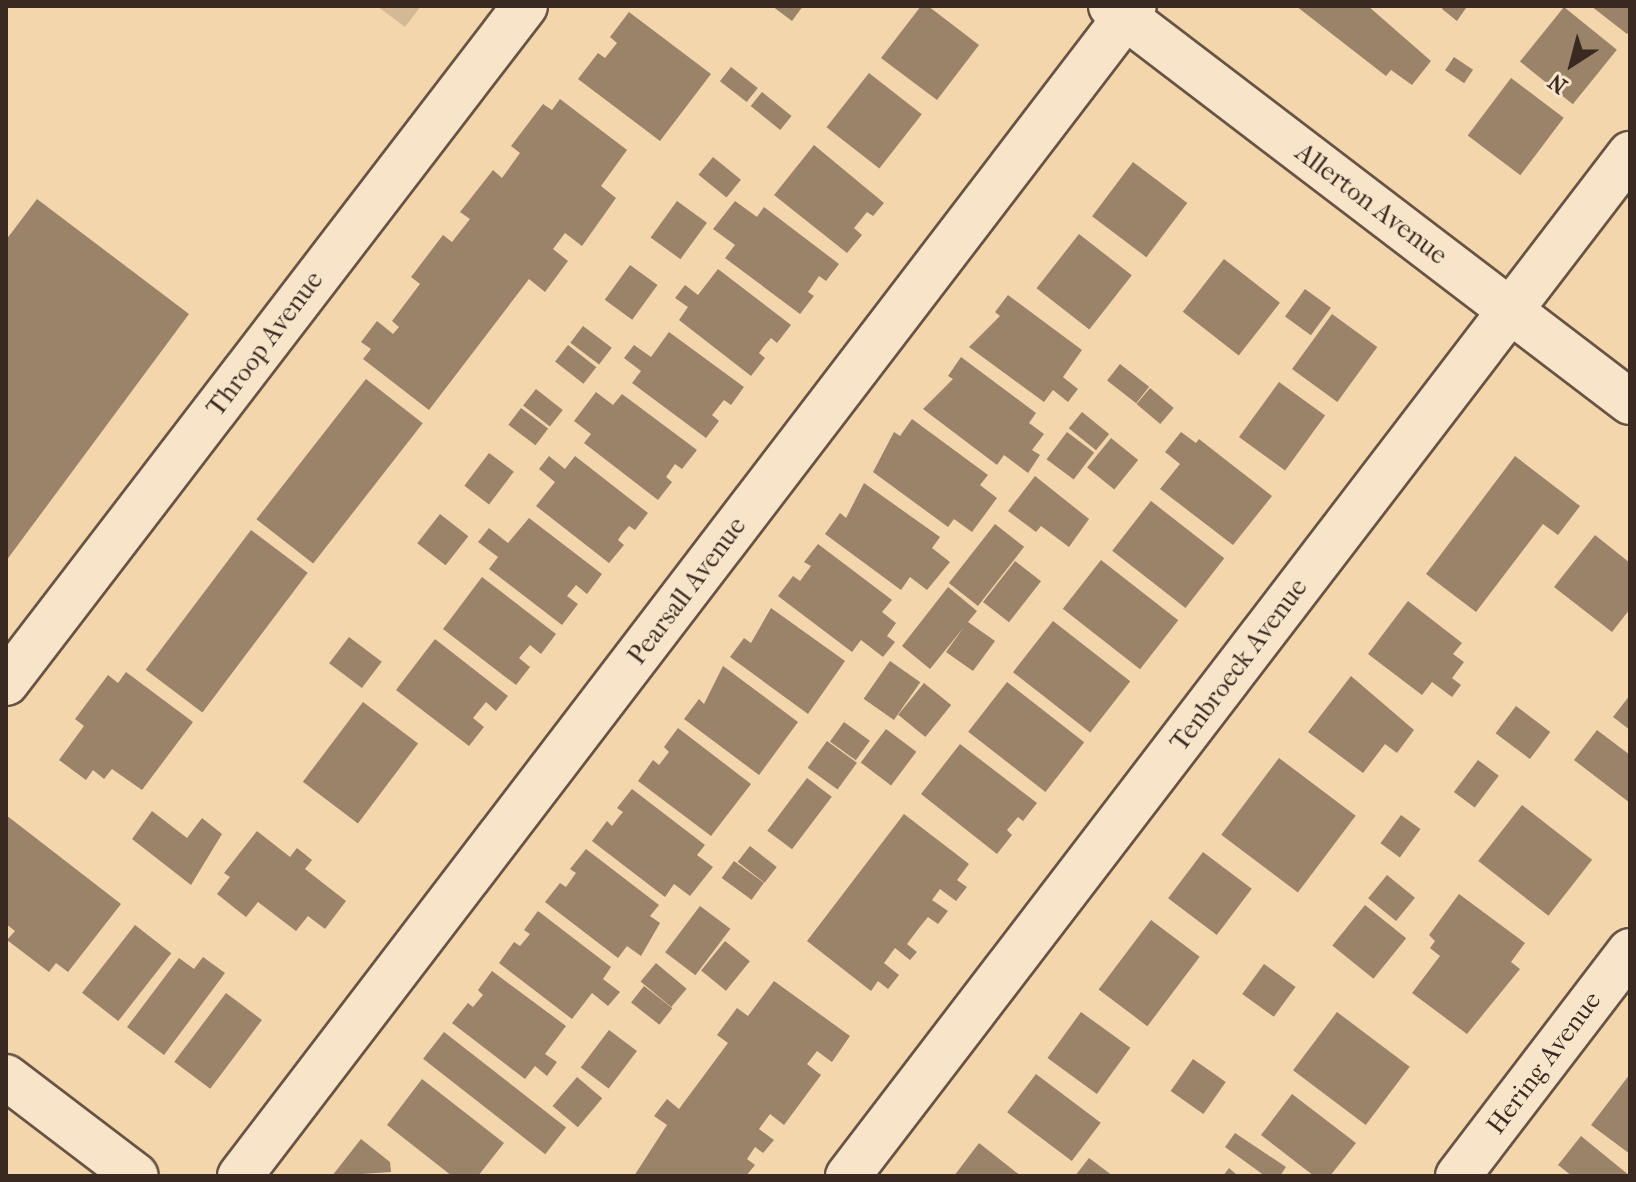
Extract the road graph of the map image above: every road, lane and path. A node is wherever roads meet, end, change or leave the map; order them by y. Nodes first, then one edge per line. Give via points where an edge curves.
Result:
1 (525, 6) edge
2 (1124, 10) edge
3 (1630, 154) edge
4 (1510, 311) junction
5 (1630, 402) edge
6 (6, 683) edge
7 (1630, 951) edge
8 (6, 1077) edge
9 (136, 1176) edge
10 (240, 1176) edge
11 (848, 1176) edge
12 (1458, 1176) edge

1 - 6 street, Throop Avenue
2 - 4 street, Allerton Avenue
2 - 10 street, Pearsall Avenue
3 - 4 street, Tenbroeck Avenue
4 - 5 street, Allerton Avenue
4 - 11 street, Tenbroeck Avenue
7 - 12 street, Hering Avenue
8 - 9 street

